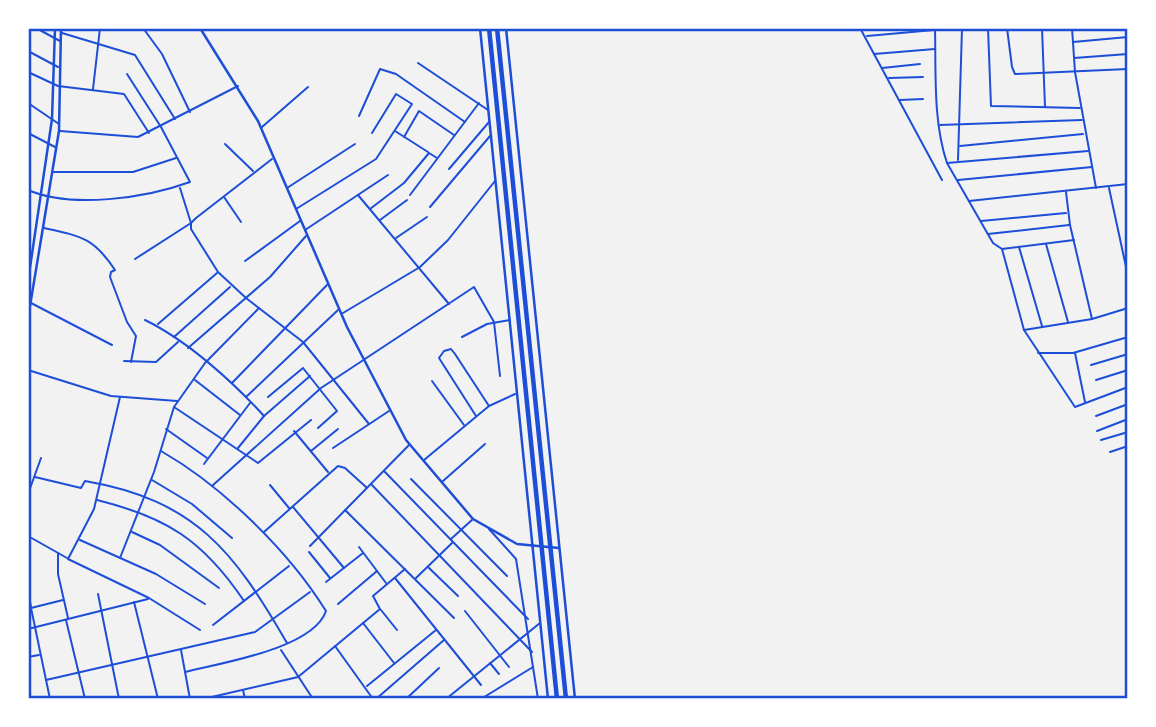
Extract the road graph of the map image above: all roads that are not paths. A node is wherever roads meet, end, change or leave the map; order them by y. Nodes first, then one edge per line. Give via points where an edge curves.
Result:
1 (36, 28) edge
2 (55, 28) edge
3 (100, 28) edge
4 (143, 28) edge
5 (201, 28) edge
6 (480, 28) edge
7 (489, 28) edge
8 (498, 28) edge
9 (506, 28) edge
10 (860, 28) edge
11 (961, 28) edge
12 (988, 28) edge
13 (1007, 28) edge
14 (1042, 28) edge
15 (1072, 28) edge
16 (935, 29) edge
17 (61, 30) edge
18 (864, 36) junction
19 (1128, 37) edge
20 (53, 39) junction
21 (60, 41) junction
22 (1072, 42) junction
23 (97, 43) junction
24 (936, 48) junction
25 (28, 51) edge
26 (874, 54) junction
27 (1128, 54) edge
28 (1074, 58) junction
29 (52, 63) junction
30 (418, 63) dead end
31 (920, 64) dead end
32 (58, 67) junction
33 (881, 68) junction
34 (1128, 69) edge
35 (28, 72) edge
36 (1075, 72) junction
37 (1044, 73) junction
38 (127, 74) dead end
39 (923, 77) dead end
40 (886, 78) junction
41 (52, 84) junction
42 (58, 86) junction
43 (238, 86) junction
44 (309, 87) dead end
45 (93, 89) junction
46 (923, 99) dead end
47 (898, 100) junction
48 (28, 103) edge
49 (479, 103) junction
50 (1045, 108) junction
51 (1080, 108) junction
52 (489, 110) junction
53 (190, 113) junction
54 (359, 116) dead end
55 (52, 119) junction
56 (175, 120) junction
57 (1083, 120) junction
58 (490, 121) junction
59 (465, 122) junction
60 (59, 124) junction
61 (940, 125) junction
62 (960, 126) junction
63 (161, 127) junction
64 (261, 128) junction
65 (59, 131) junction
66 (395, 131) junction
67 (28, 133) edge
68 (149, 133) junction
69 (372, 133) dead end
70 (1086, 134) junction
71 (491, 135) junction
72 (455, 136) junction
73 (404, 137) junction
74 (49, 143) junction
75 (225, 144) dead end
76 (355, 144) dead end
77 (959, 146) junction
78 (56, 147) junction
79 (1089, 151) junction
80 (429, 153) junction
81 (177, 158) junction
82 (437, 158) junction
83 (273, 159) junction
84 (958, 162) junction
85 (947, 163) junction
86 (1093, 167) junction
87 (449, 169) dead end
88 (54, 172) junction
89 (254, 172) junction
90 (388, 175) dead end
91 (496, 180) junction
92 (942, 180) dead end
93 (957, 181) junction
94 (1128, 184) edge
95 (179, 186) junction
96 (1109, 187) junction
97 (286, 188) junction
98 (1096, 188) junction
99 (28, 190) edge
100 (1066, 191) junction
101 (358, 195) junction
102 (410, 195) dead end
103 (41, 196) junction
104 (224, 196) junction
105 (50, 198) junction
106 (407, 200) dead end
107 (969, 201) junction
108 (430, 207) dead end
109 (296, 209) junction
110 (370, 209) junction
111 (1068, 213) junction
112 (427, 217) dead end
113 (300, 220) junction
114 (380, 220) junction
115 (980, 221) junction
116 (241, 222) dead end
117 (191, 223) junction
118 (1070, 225) junction
119 (43, 228) junction
120 (305, 230) junction
121 (987, 234) junction
122 (307, 236) junction
123 (28, 237) edge
124 (396, 239) junction
125 (33, 240) junction
126 (1074, 240) junction
127 (1046, 244) junction
128 (1018, 247) junction
129 (1002, 249) junction
130 (135, 259) dead end
131 (245, 261) dead end
132 (419, 267) junction
133 (218, 272) junction
134 (1128, 276) edge
135 (28, 281) edge
136 (327, 284) junction
137 (232, 286) junction
138 (246, 298) junction
139 (30, 303) junction
140 (450, 306) junction
141 (259, 308) junction
142 (1128, 308) edge
143 (339, 309) junction
144 (341, 314) junction
145 (28, 318) edge
146 (1092, 318) junction
147 (145, 320) dead end
148 (510, 320) junction
149 (495, 321) junction
150 (1068, 323) junction
151 (157, 326) junction
152 (1042, 327) junction
153 (286, 329) junction
154 (1024, 330) junction
155 (173, 337) junction
156 (462, 337) dead end
157 (1128, 337) edge
158 (178, 341) junction
159 (303, 342) junction
160 (112, 345) dead end
161 (188, 348) junction
162 (1075, 352) junction
163 (1038, 353) junction
164 (1128, 354) edge
165 (364, 360) junction
166 (124, 361) dead end
167 (131, 362) junction
168 (205, 363) junction
169 (1091, 365) dead end
170 (28, 370) edge
171 (1128, 370) edge
172 (310, 375) junction
173 (500, 376) dead end
174 (193, 379) junction
175 (333, 380) junction
176 (1096, 380) dead end
177 (432, 381) dead end
178 (232, 383) junction
179 (1128, 387) edge
180 (321, 388) junction
181 (516, 393) junction
182 (120, 397) junction
183 (246, 397) junction
184 (268, 397) dead end
185 (177, 401) junction
186 (251, 402) junction
187 (1085, 403) junction
188 (1128, 404) edge
189 (489, 406) junction
190 (174, 407) junction
191 (390, 410) junction
192 (241, 415) junction
193 (264, 416) junction
194 (477, 416) junction
195 (1096, 416) dead end
196 (1128, 419) edge
197 (311, 420) dead end
198 (369, 424) junction
199 (465, 426) junction
200 (318, 428) dead end
201 (166, 429) junction
202 (338, 429) dead end
203 (294, 431) junction
204 (1097, 431) dead end
205 (1128, 432) edge
206 (224, 439) junction
207 (1101, 440) dead end
208 (409, 444) junction
209 (485, 444) dead end
210 (1128, 446) edge
211 (238, 448) junction
212 (333, 448) dead end
213 (161, 451) junction
214 (310, 452) junction
215 (1110, 452) dead end
216 (246, 455) junction
217 (41, 458) dead end
218 (208, 458) junction
219 (423, 461) junction
220 (204, 464) dead end
221 (384, 471) junction
222 (328, 473) junction
223 (35, 478) junction
224 (411, 479) dead end
225 (151, 480) junction
226 (442, 482) junction
227 (100, 484) junction
228 (370, 484) junction
229 (270, 485) dead end
230 (212, 486) junction
231 (367, 488) junction
232 (28, 494) edge
233 (145, 495) junction
234 (97, 500) junction
235 (291, 507) junction
236 (345, 510) junction
237 (139, 511) junction
238 (473, 519) junction
239 (489, 528) junction
240 (461, 530) junction
241 (131, 532) junction
242 (263, 533) junction
243 (29, 536) edge
244 (319, 537) junction
245 (232, 538) dead end
246 (79, 539) junction
247 (452, 541) junction
248 (28, 542) edge
249 (310, 546) dead end
250 (359, 547) dead end
251 (533, 548) junction
252 (560, 548) junction
253 (309, 552) dead end
254 (58, 553) junction
255 (363, 553) junction
256 (440, 554) junction
257 (120, 558) junction
258 (68, 559) junction
259 (290, 565) junction
260 (427, 567) junction
261 (344, 568) junction
262 (405, 569) junction
263 (377, 570) junction
264 (507, 576) dead end
265 (395, 577) junction
266 (331, 579) junction
267 (415, 579) junction
268 (327, 582) dead end
269 (387, 584) junction
270 (219, 588) dead end
271 (256, 591) junction
272 (311, 592) junction
273 (28, 594) edge
274 (97, 594) dead end
275 (458, 596) dead end
276 (149, 598) junction
277 (63, 600) junction
278 (244, 601) junction
279 (134, 602) junction
280 (205, 604) dead end
281 (338, 604) dead end
282 (31, 608) junction
283 (380, 609) junction
284 (100, 611) junction
285 (465, 611) dead end
286 (454, 618) dead end
287 (67, 619) junction
288 (528, 619) junction
289 (274, 620) junction
290 (363, 623) junction
291 (541, 623) junction
292 (213, 625) dead end
293 (35, 628) junction
294 (530, 628) junction
295 (28, 629) edge
296 (436, 629) junction
297 (200, 630) dead end
298 (397, 630) dead end
299 (521, 637) junction
300 (444, 639) junction
301 (287, 644) junction
302 (335, 646) junction
303 (181, 649) junction
304 (281, 649) junction
305 (532, 652) junction
306 (500, 654) junction
307 (40, 655) junction
308 (28, 657) edge
309 (148, 657) junction
310 (490, 663) junction
311 (394, 664) junction
312 (112, 665) junction
313 (509, 667) dead end
314 (534, 667) junction
315 (439, 668) dead end
316 (79, 672) junction
317 (185, 672) junction
318 (499, 674) dead end
319 (474, 676) junction
320 (298, 677) junction
321 (46, 680) junction
322 (481, 685) dead end
323 (367, 686) junction
324 (243, 690) junction
325 (217, 697) edge
326 (538, 698) edge
327 (50, 699) edge
328 (85, 699) edge
329 (119, 699) edge
330 (158, 699) edge
331 (190, 699) edge
332 (203, 699) edge
333 (245, 699) edge
334 (313, 699) edge
335 (374, 699) edge
336 (406, 699) edge
337 (446, 699) edge
338 (481, 699) edge
339 (533, 699) edge
340 (548, 699) edge
341 (557, 699) edge
342 (566, 699) edge
343 (575, 699) edge

1 - 20 street
2 - 20 street
3 - 23 street
4 - 53 street via 162,54
5 - 43 street
6 - 52 street
7 - 341 highway
8 - 342 highway
9 - 252 street
10 - 18 street
11 - 62 street
12 - 50 street via 991,106
13 - 37 street via 1013,72
14 - 37 street
15 - 22 street
16 - 18 street
16 - 24 street
17 - 21 street
17 - 23 street
18 - 26 street
19 - 22 street
20 - 21 street
20 - 29 street
21 - 32 street
22 - 28 street
23 - 45 street
23 - 56 street via 135,55
24 - 26 street
24 - 61 street
25 - 29 street
26 - 33 street
27 - 28 street
28 - 36 street
29 - 32 street
29 - 41 street
30 - 49 street
31 - 33 street
32 - 42 street
33 - 40 street
34 - 36 street
35 - 41 street
36 - 37 street
36 - 51 street
37 - 50 street
38 - 63 street
39 - 40 street
40 - 47 street
41 - 42 street
41 - 55 street
42 - 45 street
42 - 60 street
43 - 53 street
43 - 64 street
44 - 64 street
45 - 68 street via 124,94
46 - 47 street
47 - 92 street
48 - 55 street
49 - 52 street
49 - 59 street
50 - 51 street
51 - 57 street
52 - 58 street
53 - 56 street
54 - 59 street via 380,69 397,74
55 - 60 street
55 - 74 street
56 - 63 street
57 - 62 street
57 - 70 street
58 - 71 street
58 - 87 street
59 - 72 street
60 - 65 street
61 - 62 street
61 - 85 street
62 - 77 street
63 - 68 street
63 - 81 street
64 - 83 street
65 - 68 street via 132,137
65 - 78 street
66 - 69 street via 412,104 396,93
66 - 73 street
66 - 109 street via 376,159
67 - 74 street
70 - 77 street
70 - 79 street
71 - 91 street
71 - 108 street
72 - 73 street via 419,110
72 - 82 street
73 - 80 street
74 - 78 street
74 - 103 street
75 - 89 street
76 - 97 street
77 - 84 street
78 - 88 street
79 - 84 street
79 - 86 street
80 - 82 street
80 - 110 street via 399,188
81 - 88 street via 126,173
81 - 95 street via 190,181
82 - 102 street
83 - 89 street
83 - 97 street
84 - 85 street
85 - 93 street
86 - 93 street
86 - 98 street
88 - 105 street
89 - 104 street
90 - 101 street
91 - 132 street via 442,247
91 - 148 street
93 - 107 street
94 - 96 street
95 - 105 street via 137,198
95 - 117 street
96 - 98 street
96 - 134 street
97 - 109 street
98 - 100 street
99 - 103 street
100 - 107 street
100 - 111 street
101 - 110 street
101 - 120 street
103 - 105 street
103 - 125 street
104 - 116 street
104 - 117 street
105 - 119 street
106 - 114 street
107 - 115 street
109 - 113 street
110 - 114 street
111 - 115 street
111 - 118 street
112 - 124 street
113 - 120 street
113 - 131 street
114 - 124 street
115 - 121 street
117 - 130 street
117 - 133 street
118 - 121 street
118 - 126 street
119 - 139 street
119 - 167 street via 83,237 109,261 115,271 110,277 136,336
120 - 122 street
121 - 129 street
122 - 136 street
122 - 138 street
123 - 125 street
124 - 132 street
125 - 135 street
126 - 127 street
126 - 146 street
127 - 128 street
127 - 150 street
128 - 129 street
128 - 152 street
129 - 154 street
132 - 140 street
132 - 144 street
133 - 137 street
133 - 151 street
136 - 143 street
136 - 153 street
137 - 138 street
137 - 155 street
138 - 141 street
138 - 161 street
139 - 145 street
139 - 160 street
140 - 149 street via 474,287
140 - 165 street
141 - 153 street
141 - 168 street
142 - 146 street
143 - 144 street
143 - 159 street
144 - 165 street
146 - 150 street
147 - 151 street
148 - 149 street
148 - 181 street
149 - 156 street
149 - 173 street
150 - 152 street
151 - 155 street
152 - 154 street
153 - 159 street
153 - 178 street
154 - 163 street
155 - 158 street
157 - 162 street
158 - 161 street
158 - 167 street via 156,362
159 - 175 street
159 - 183 street
161 - 168 street
162 - 163 street
162 - 187 street
163 - 187 street via 1075,407
164 - 169 street
165 - 175 street
165 - 191 street
166 - 167 street
168 - 174 street
168 - 178 street
170 - 182 street
171 - 176 street
172 - 180 street
172 - 184 street via 302,368
172 - 193 street
174 - 185 street
174 - 192 street
175 - 180 street
175 - 198 street
177 - 199 street
178 - 183 street
179 - 187 street
180 - 200 street via 338,411
180 - 216 street
181 - 189 street
181 - 251 street
182 - 185 street
182 - 227 street
183 - 186 street
185 - 190 street
186 - 192 street
186 - 193 street
188 - 195 street
189 - 194 street
189 - 194 street via 451,349 444,351 439,358
190 - 201 street
190 - 206 street
191 - 198 street
191 - 208 street
192 - 206 street
193 - 211 street
194 - 199 street
196 - 204 street
197 - 203 street
198 - 212 street
199 - 219 street
201 - 213 street
201 - 218 street
202 - 214 street
203 - 214 street
203 - 216 street via 260,463
205 - 207 street
206 - 211 street
206 - 218 street
208 - 219 street
208 - 221 street
209 - 226 street
210 - 215 street
211 - 216 street
213 - 225 street
213 - 230 street
214 - 222 street
216 - 230 street
217 - 223 street
218 - 220 street
219 - 226 street
221 - 228 street
221 - 247 street
222 - 231 street via 341,466
222 - 235 street
223 - 227 street via 81,488 85,481
223 - 232 street
224 - 240 street
225 - 233 street
225 - 245 street via 192,504
226 - 238 street
227 - 233 street
227 - 234 street
228 - 231 street
228 - 256 street
229 - 235 street
230 - 242 street
231 - 236 street
233 - 237 street
233 - 271 street via 201,528
234 - 237 street
234 - 246 street
235 - 242 street
235 - 244 street
236 - 244 street
236 - 262 street
237 - 241 street
237 - 278 street via 180,531 228,578
238 - 239 street
238 - 240 street
239 - 251 street
239 - 288 street via 516,559
240 - 247 street
240 - 264 street
241 - 257 street
241 - 270 street via 160,545
242 - 259 street
243 - 248 street
243 - 254 street
244 - 249 street
244 - 261 street
246 - 257 street
246 - 258 street
247 - 256 street
247 - 288 street
250 - 255 street
251 - 252 street
251 - 291 street
252 - 343 street
253 - 266 street
254 - 258 street
254 - 277 street
255 - 261 street
255 - 263 street
256 - 260 street
256 - 299 street
257 - 280 street
258 - 276 street
259 - 271 street
259 - 272 street
260 - 267 street
260 - 275 street
261 - 266 street
262 - 265 street
262 - 267 street
263 - 269 street
263 - 281 street
265 - 269 street
265 - 296 street
266 - 268 street
267 - 286 street
269 - 283 street via 373,597
271 - 278 street
271 - 289 street
272 - 289 street
272 - 301 street via 326,612
273 - 282 street
274 - 284 street
276 - 279 street
276 - 297 street
277 - 282 street
277 - 287 street
278 - 292 street
279 - 284 street
279 - 309 street
282 - 293 street
283 - 290 street
283 - 298 street
284 - 287 street
284 - 312 street
285 - 306 street
287 - 293 street
287 - 316 street
288 - 294 street
289 - 301 street
289 - 303 street via 256,632
290 - 302 street
290 - 311 street
291 - 294 street
291 - 340 street
293 - 295 street
293 - 307 street
294 - 299 street
294 - 305 street
296 - 300 street
296 - 311 street
299 - 305 street
299 - 306 street
300 - 319 street
300 - 335 street
301 - 304 street
302 - 320 street
302 - 323 street
303 - 309 street
303 - 317 street
304 - 317 street
304 - 320 street
305 - 314 street
306 - 310 street
306 - 313 street
307 - 308 street
307 - 321 street
309 - 312 street
309 - 330 street
310 - 318 street
310 - 319 street
311 - 323 street
312 - 316 street
312 - 329 street
314 - 326 street
314 - 338 street
315 - 336 street
316 - 321 street
316 - 328 street
317 - 331 street
319 - 322 street
319 - 337 street
320 - 324 street
320 - 334 street
321 - 327 street
323 - 335 street
324 - 325 street
324 - 333 street
325 - 332 street
326 - 339 street

